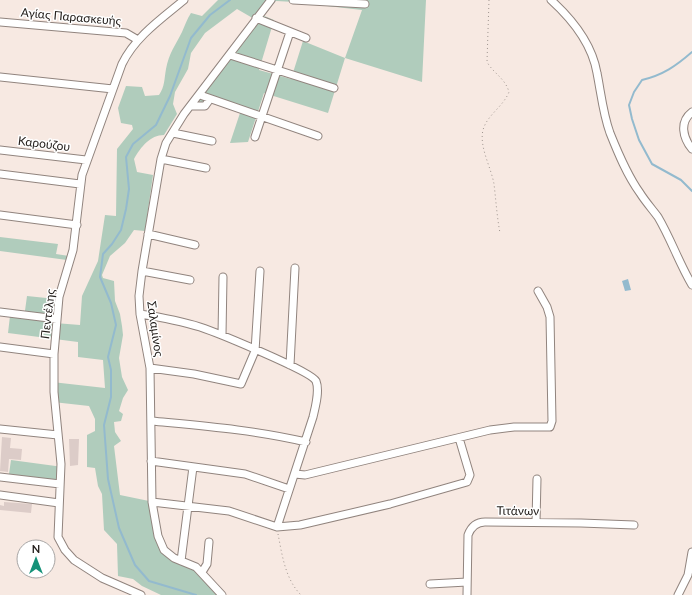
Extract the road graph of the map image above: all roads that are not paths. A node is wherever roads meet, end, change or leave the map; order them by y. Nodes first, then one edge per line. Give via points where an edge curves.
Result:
1 (184, 0) edge
2 (271, 0) edge
3 (293, 0) edge
4 (551, 0) edge
5 (365, 4) dead end
6 (256, 18) junction
7 (0, 22) edge
8 (290, 32) junction
9 (306, 38) dead end
10 (138, 40) junction
11 (230, 55) junction
12 (278, 71) junction
13 (0, 77) edge
14 (334, 88) dead end
15 (113, 89) junction
16 (200, 95) junction
17 (210, 99) junction
18 (191, 106) junction
19 (692, 112) edge
20 (261, 116) junction
21 (173, 133) junction
22 (318, 136) dead end
23 (255, 137) dead end
24 (212, 141) dead end
25 (692, 149) edge
26 (0, 150) edge
27 (161, 159) junction
28 (86, 160) junction
29 (206, 168) dead end
30 (0, 174) edge
31 (80, 184) junction
32 (0, 214) edge
33 (77, 225) junction
34 (148, 234) junction
35 (195, 245) dead end
36 (295, 268) dead end
37 (142, 271) junction
38 (260, 271) dead end
39 (223, 277) dead end
40 (190, 280) dead end
41 (692, 285) edge
42 (538, 291) dead end
43 (0, 312) edge
44 (140, 314) junction
45 (56, 319) junction
46 (222, 335) junction
47 (0, 347) edge
48 (255, 350) junction
49 (54, 354) junction
50 (290, 365) junction
51 (150, 368) junction
52 (152, 421) junction
53 (0, 429) edge
54 (58, 435) junction
55 (459, 438) junction
56 (306, 442) junction
57 (151, 460) junction
58 (193, 467) junction
59 (295, 474) junction
60 (0, 477) edge
61 (537, 479) dead end
62 (60, 484) junction
63 (289, 489) junction
64 (0, 495) edge
65 (152, 502) junction
66 (59, 504) junction
67 (188, 505) junction
68 (536, 522) junction
69 (634, 525) dead end
70 (277, 527) junction
71 (209, 542) dead end
72 (692, 552) edge
73 (181, 560) junction
74 (202, 572) junction
75 (466, 582) junction
76 (430, 584) dead end
77 (140, 595) edge
78 (222, 595) edge
79 (467, 595) edge
80 (678, 595) edge

1 - 10 street, Πεντέλης
2 - 6 street, Σαλαμίνος
3 - 5 street
4 - 41 street via 573,22 586,43 595,64 610,133 626,170 658,218 680,266
6 - 8 street
6 - 11 street, Σαλαμίνος
7 - 10 street, Αγίας Παρασκευής via 126,33
8 - 9 street
8 - 12 street
10 - 15 street, Πεντέλης via 128,52
11 - 12 street
11 - 16 street, Σαλαμίνος
12 - 14 street
12 - 20 street
13 - 15 street
15 - 28 street, Πεντέλης
16 - 17 street
16 - 18 street, Σαλαμίνος
17 - 18 street via 205,106
17 - 20 street
18 - 21 street, Σαλαμίνος
19 - 25 street via 684,121 683,132
20 - 22 street
20 - 23 street
21 - 24 street
21 - 27 street, Σαλαμίνος via 166,143
26 - 28 street, Καρούζου
27 - 29 street
27 - 34 street, Σαλαμίνος
28 - 31 street, Πεντέλης
30 - 31 street
31 - 33 street, Πεντέλης
32 - 33 street
33 - 45 street, Πεντέλης
34 - 35 street
34 - 37 street, Σαλαμίνος
36 - 50 street
37 - 40 street
37 - 44 street, Σαλαμίνος
38 - 48 street
39 - 46 street
42 - 55 street via 550,317 550,427 502,428
43 - 45 street
44 - 46 street via 199,327
44 - 51 street, Σαλαμίνος
45 - 49 street, Πεντέλης
46 - 48 street
47 - 49 street
48 - 50 street
48 - 51 street via 241,384
49 - 54 street, Πεντέλης
50 - 56 street via 312,376 316,381 315,409
51 - 52 street, Σαλαμίνος
52 - 56 street via 274,434
52 - 57 street, Σαλαμίνος
53 - 54 street
54 - 62 street, Πεντέλης
55 - 59 street via 305,475
55 - 70 street via 470,476 467,482 390,504 300,525
56 - 59 street
57 - 58 street
57 - 65 street, Σαλαμίνος
58 - 63 street via 245,474
58 - 67 street
59 - 63 street
60 - 62 street
61 - 68 street
62 - 66 street, Πεντέλης
63 - 70 street
64 - 66 street
65 - 67 street
65 - 73 street, Σαλαμίνος via 161,545 168,554
66 - 77 street, Πεντέλης via 58,537 65,550 74,560 102,578
67 - 70 street via 228,510
67 - 73 street
68 - 69 street, Τιτάνων
68 - 75 street, Τιτάνων via 481,522 474,525 468,535
71 - 74 street via 207,564
72 - 80 street via 688,575
73 - 74 street, Σαλαμίνος
74 - 78 street, Σαλαμίνος
75 - 76 street
75 - 79 street, Τιτάνων

